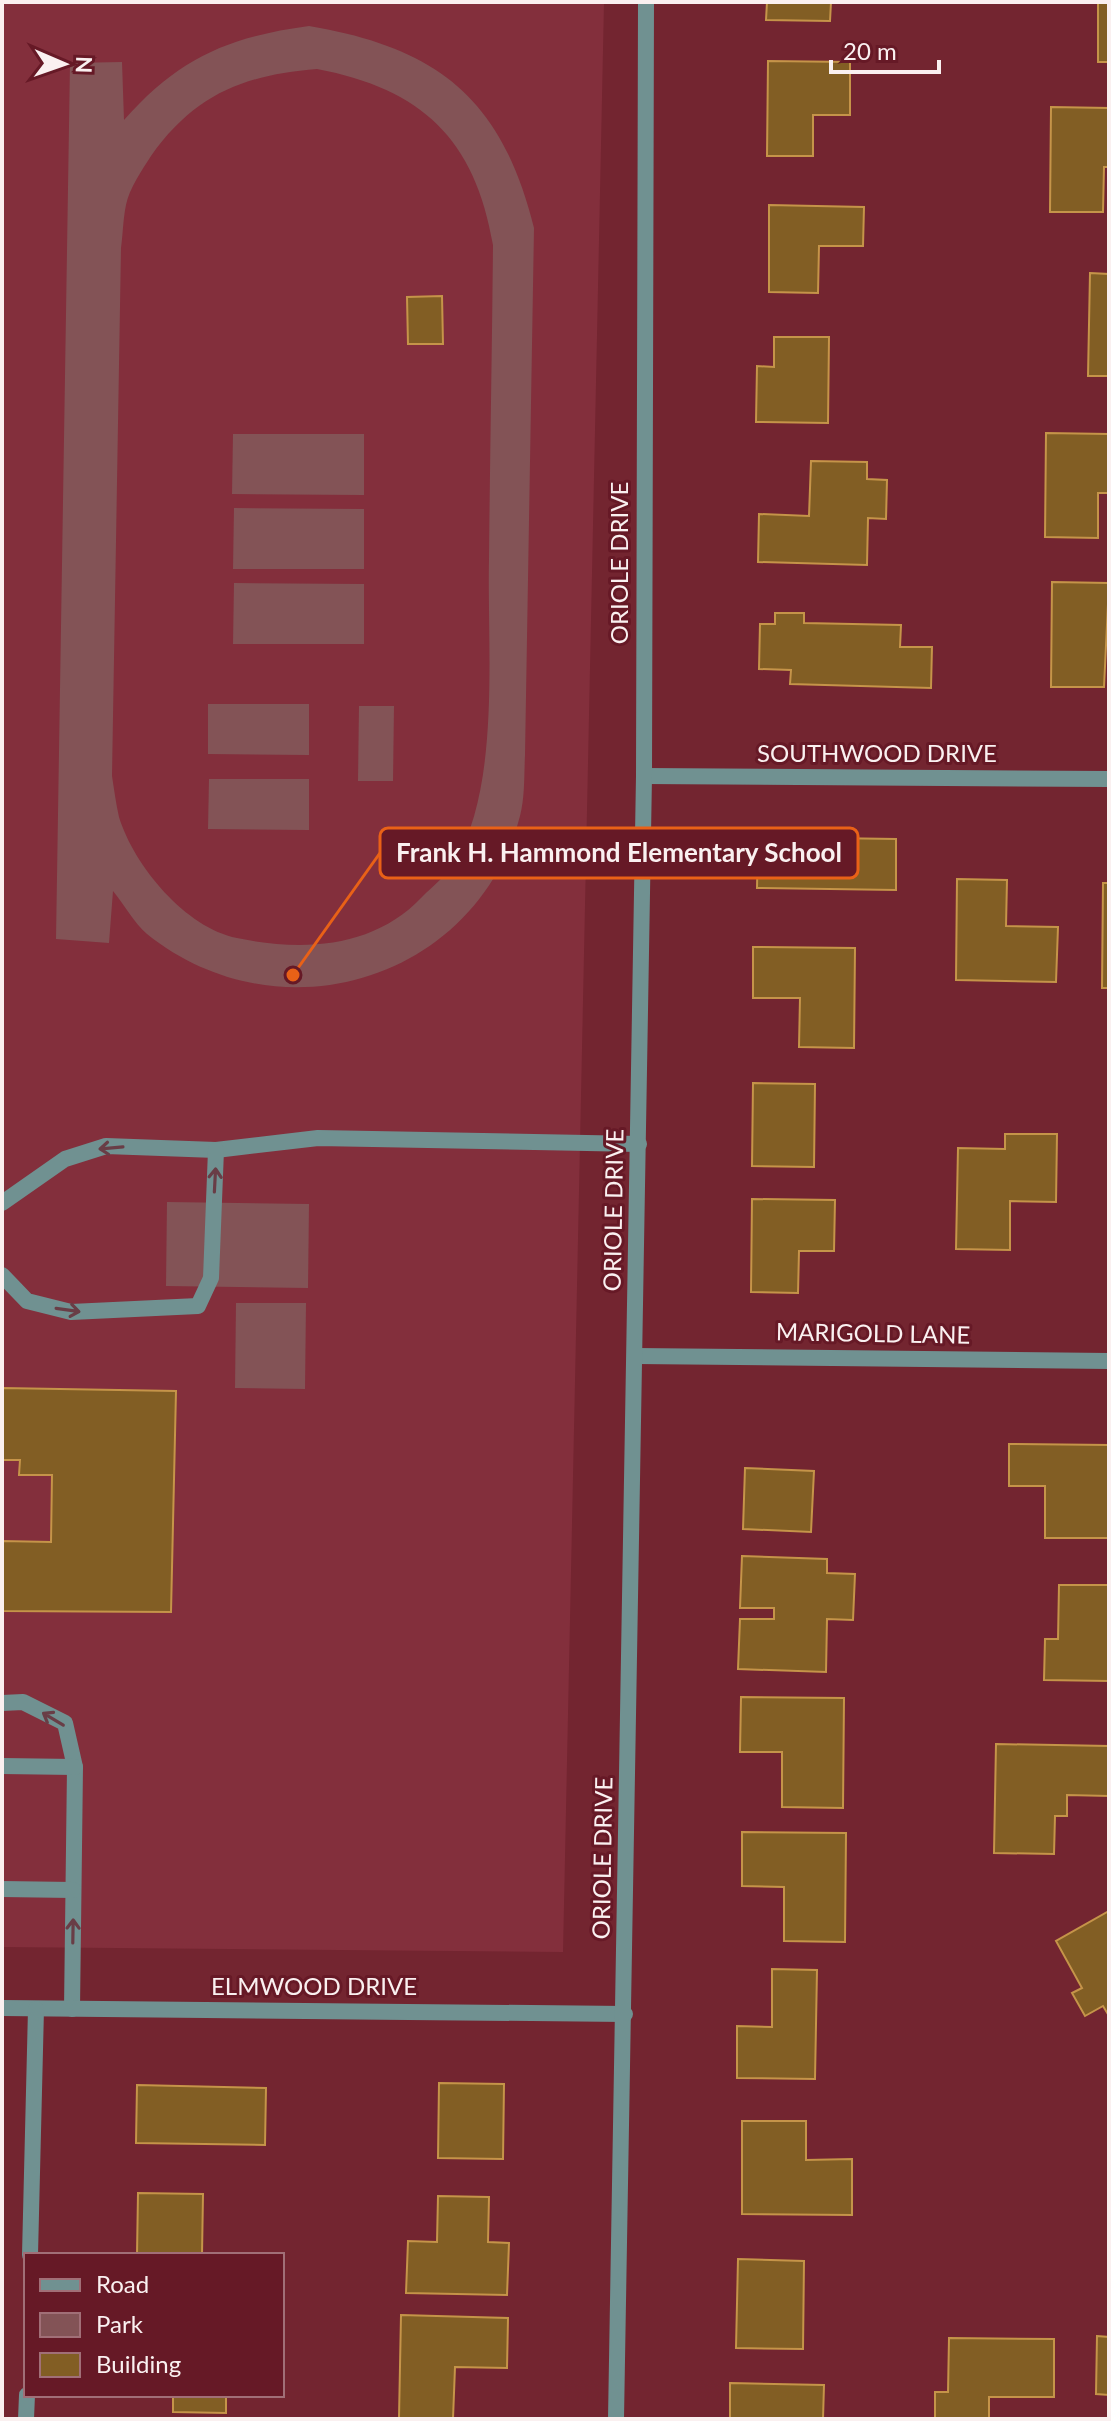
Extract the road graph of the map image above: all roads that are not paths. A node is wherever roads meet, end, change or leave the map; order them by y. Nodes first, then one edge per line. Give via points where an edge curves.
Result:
1 (646, 2) edge
2 (644, 776) junction
3 (1109, 779) edge
4 (639, 1144) junction
5 (216, 1150) junction
6 (2, 1203) edge
7 (2, 1275) edge
8 (636, 1356) junction
9 (1109, 1361) edge
10 (2, 1703) edge
11 (2, 1766) edge
12 (75, 1767) junction
13 (2, 1889) edge
14 (73, 1890) junction
15 (2, 2008) edge
16 (36, 2009) junction
17 (72, 2009) junction
18 (625, 2014) junction
19 (30, 2253) edge
20 (27, 2397) edge
21 (26, 2419) edge
22 (616, 2419) edge

1 - 2 street, ORIOLE DRIVE
2 - 3 street, SOUTHWOOD DRIVE
2 - 4 street, ORIOLE DRIVE
4 - 5 street via 318,1138
4 - 8 street, ORIOLE DRIVE
5 -> 6 street via 106,1146 65,1159
7 -> 5 street via 27,1301 71,1312 198,1306 211,1278
8 - 9 street, MARIGOLD LANE
8 - 18 street, ORIOLE DRIVE
12 -> 10 street via 65,1723 23,1702
11 - 12 street
12 - 14 street
13 - 14 street
17 -> 14 street
15 - 16 street, ELMWOOD DRIVE
16 - 17 street, ELMWOOD DRIVE
16 - 19 street
17 - 18 street, ELMWOOD DRIVE
18 - 22 street, ORIOLE DRIVE
20 - 21 street

